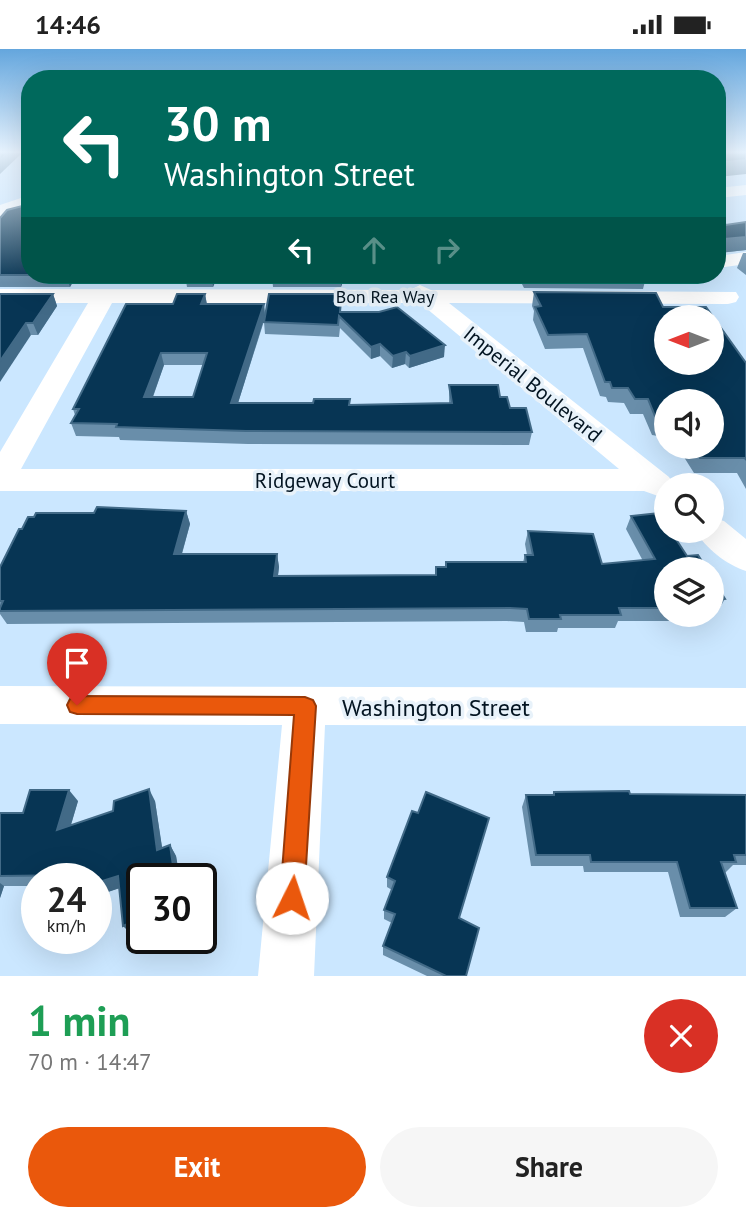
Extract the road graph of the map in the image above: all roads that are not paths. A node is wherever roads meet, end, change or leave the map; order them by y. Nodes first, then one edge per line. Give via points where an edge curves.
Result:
1 (21, 204) edge
2 (0, 212) edge
3 (746, 258) edge
4 (726, 261) edge
5 (410, 284) edge
6 (719, 284) edge
7 (0, 296) edge
8 (104, 296) junction
9 (425, 296) junction
10 (0, 480) edge
11 (654, 482) edge
12 (654, 486) edge
13 (724, 540) edge
14 (746, 558) edge
15 (0, 705) edge
16 (305, 706) junction
17 (746, 707) edge
18 (286, 976) edge

1 - 2 street
3 - 4 street
5 - 9 street, Imperial Boulevard
6 - 9 street, Bon Rea Way via 734,305
7 - 8 street, Bon Rea Way
8 - 9 street, Bon Rea Way
8 - 10 street
9 - 11 street, Imperial Boulevard
10 - 12 street, Ridgeway Court
13 - 14 street
15 - 16 street, Washington Street
16 - 17 street, Washington Street
16 - 18 street

